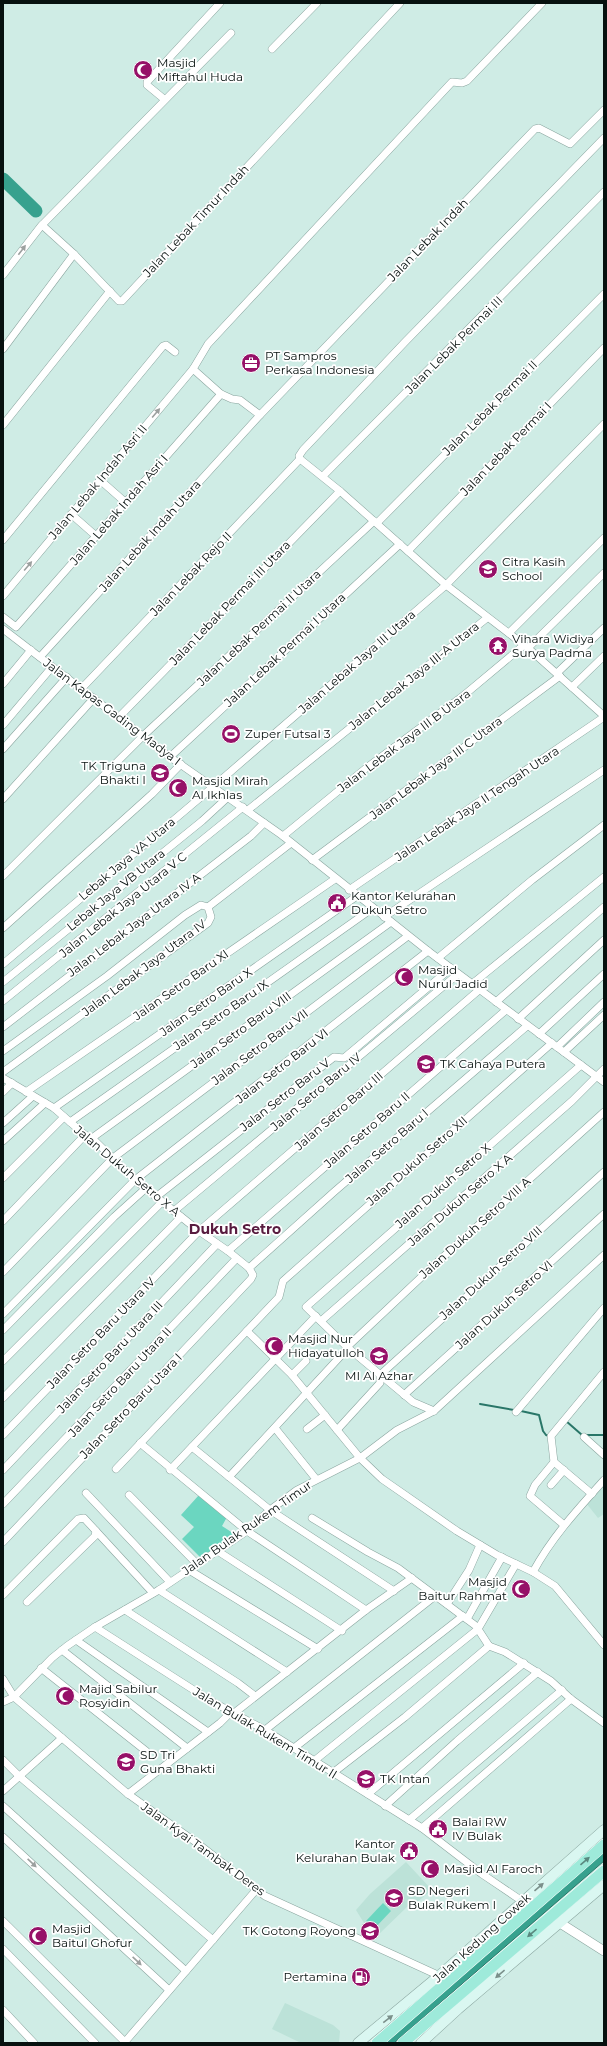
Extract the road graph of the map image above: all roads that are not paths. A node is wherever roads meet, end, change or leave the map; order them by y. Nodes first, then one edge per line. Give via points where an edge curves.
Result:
1 (220, 3) edge
2 (317, 3) edge
3 (400, 3) edge
4 (542, 3) edge
5 (231, 33) dead end
6 (272, 49) dead end
7 (164, 99) junction
8 (604, 110) edge
9 (604, 138) edge
10 (604, 192) edge
11 (42, 225) junction
12 (74, 254) junction
13 (3, 275) edge
14 (110, 291) junction
15 (604, 294) edge
16 (604, 348) edge
17 (3, 349) edge
18 (175, 352) dead end
19 (193, 368) junction
20 (221, 394) junction
21 (260, 415) junction
22 (604, 424) edge
23 (3, 425) edge
24 (300, 459) junction
25 (323, 476) junction
26 (100, 480) junction
27 (340, 491) junction
28 (125, 502) junction
29 (71, 514) junction
30 (376, 522) junction
31 (96, 536) junction
32 (604, 538) edge
33 (3, 540) edge
34 (400, 544) junction
35 (408, 551) junction
36 (604, 573) edge
37 (446, 585) junction
38 (3, 596) edge
39 (3, 617) edge
40 (486, 618) junction
41 (604, 628) edge
42 (3, 629) edge
43 (509, 633) junction
44 (526, 647) junction
45 (31, 650) junction
46 (604, 656) edge
47 (40, 657) junction
48 (52, 667) junction
49 (558, 675) junction
50 (67, 677) junction
51 (3, 684) edge
52 (572, 687) junction
53 (82, 688) junction
54 (94, 698) junction
55 (120, 716) junction
56 (604, 717) edge
57 (3, 725) edge
58 (143, 736) junction
59 (3, 749) edge
60 (170, 757) junction
61 (181, 764) junction
62 (604, 770) edge
63 (214, 786) junction
64 (228, 797) junction
65 (3, 799) edge
66 (245, 809) junction
67 (264, 823) junction
68 (604, 825) edge
69 (282, 836) junction
70 (291, 843) junction
71 (312, 860) junction
72 (3, 876) edge
73 (604, 877) edge
74 (335, 879) junction
75 (349, 890) junction
76 (358, 896) junction
77 (208, 907) junction
78 (604, 907) edge
79 (372, 908) junction
80 (384, 917) junction
81 (390, 922) junction
82 (3, 928) edge
83 (408, 936) junction
84 (604, 940) edge
85 (428, 951) junction
86 (438, 958) junction
87 (3, 964) edge
88 (451, 968) junction
89 (458, 974) junction
90 (604, 974) edge
91 (3, 982) edge
92 (472, 984) junction
93 (479, 990) junction
94 (3, 1001) edge
95 (496, 1002) junction
96 (604, 1002) edge
97 (506, 1010) junction
98 (604, 1014) edge
99 (518, 1019) junction
100 (527, 1026) junction
101 (3, 1027) edge
102 (539, 1034) junction
103 (555, 1045) junction
104 (3, 1051) edge
105 (564, 1052) junction
106 (581, 1066) junction
107 (604, 1069) edge
108 (3, 1072) edge
109 (597, 1077) junction
110 (3, 1078) edge
111 (604, 1082) edge
112 (12, 1083) junction
113 (3, 1092) edge
114 (30, 1094) junction
115 (45, 1103) junction
116 (54, 1108) junction
117 (604, 1112) edge
118 (67, 1120) junction
119 (3, 1123) edge
120 (89, 1137) junction
121 (3, 1141) edge
122 (113, 1158) junction
123 (604, 1172) edge
124 (3, 1178) edge
125 (135, 1180) junction
126 (145, 1189) junction
127 (159, 1200) junction
128 (174, 1211) junction
129 (604, 1214) edge
130 (181, 1217) junction
131 (3, 1221) edge
132 (199, 1231) junction
133 (217, 1244) junction
134 (228, 1251) junction
135 (604, 1256) edge
136 (236, 1259) junction
137 (249, 1268) junction
138 (3, 1272) edge
139 (604, 1308) edge
140 (3, 1314) edge
141 (316, 1319) junction
142 (3, 1330) edge
143 (247, 1332) junction
144 (348, 1348) junction
145 (276, 1358) junction
146 (3, 1361) edge
147 (306, 1361) dead end
148 (604, 1372) edge
149 (292, 1375) junction
150 (380, 1375) junction
151 (306, 1393) junction
152 (404, 1395) junction
153 (3, 1398) edge
154 (434, 1412) junction
155 (516, 1412) dead end
156 (325, 1415) junction
157 (275, 1428) junction
158 (307, 1428) dead end
159 (337, 1430) junction
160 (3, 1435) edge
161 (584, 1437) dead end
162 (140, 1443) junction
163 (192, 1446) junction
164 (604, 1455) edge
165 (360, 1458) junction
166 (554, 1462) junction
167 (3, 1470) edge
168 (116, 1470) dead end
169 (170, 1470) junction
170 (564, 1470) junction
171 (229, 1477) junction
172 (316, 1479) junction
173 (603, 1482) edge
174 (550, 1485) dead end
175 (86, 1493) dead end
176 (592, 1494) junction
177 (130, 1495) dead end
178 (3, 1504) edge
179 (270, 1510) junction
180 (312, 1518) dead end
181 (564, 1525) junction
182 (96, 1531) junction
183 (247, 1531) junction
184 (3, 1542) edge
185 (480, 1545) junction
186 (216, 1550) junction
187 (502, 1558) junction
188 (197, 1564) junction
189 (516, 1564) junction
190 (190, 1570) junction
191 (533, 1572) junction
192 (412, 1578) junction
193 (170, 1582) junction
194 (394, 1591) junction
195 (156, 1592) junction
196 (3, 1595) edge
197 (435, 1596) junction
198 (27, 1602) dead end
199 (447, 1604) junction
200 (125, 1610) junction
201 (366, 1610) junction
202 (465, 1618) junction
203 (95, 1627) junction
204 (478, 1629) junction
205 (342, 1631) junction
206 (76, 1640) junction
207 (604, 1645) edge
208 (489, 1646) junction
209 (318, 1649) junction
210 (62, 1650) junction
211 (524, 1663) junction
212 (41, 1668) junction
213 (287, 1672) junction
214 (538, 1672) junction
215 (3, 1679) edge
216 (562, 1690) junction
217 (255, 1696) junction
218 (14, 1697) junction
219 (571, 1699) junction
220 (3, 1702) edge
221 (231, 1713) junction
222 (604, 1722) edge
223 (265, 1730) junction
224 (208, 1732) junction
225 (62, 1738) junction
226 (187, 1748) junction
227 (294, 1748) junction
228 (146, 1751) dead end
229 (3, 1760) edge
230 (314, 1761) junction
231 (334, 1772) junction
232 (19, 1776) junction
233 (3, 1791) edge
234 (128, 1794) junction
235 (368, 1794) junction
236 (3, 1806) edge
237 (385, 1806) junction
238 (409, 1820) junction
239 (422, 1828) junction
240 (604, 1830) edge
241 (3, 1837) edge
242 (604, 1845) edge
243 (604, 1871) edge
244 (604, 1885) edge
245 (256, 1890) junction
246 (522, 1901) junction
247 (3, 1921) edge
248 (560, 1923) junction
249 (213, 1940) junction
250 (3, 1949) edge
251 (604, 1951) edge
252 (186, 1971) junction
253 (444, 1978) junction
254 (169, 1990) junction
255 (454, 2005) junction
256 (3, 2010) edge
257 (34, 2043) edge
258 (95, 2043) edge
259 (124, 2043) edge
260 (358, 2043) edge
261 (377, 2043) edge
262 (402, 2043) edge
263 (421, 2043) edge

1 - 7 street via 147,82 147,85
2 - 6 street
3 - 14 street, Jalan Lebak Timur Indah via 122,301
4 - 19 street, Jalan Lebak Indah Asri II via 467,81 453,82 447,88 223,327 208,344
5 - 7 street
7 - 11 street
8 - 21 street, Jalan Lebak Indah via 570,144 539,128 535,129
9 - 24 street, Jalan Lebak Rejo II via 404,343 303,450
10 - 25 street, Jalan Lebak Permai III
11 - 12 street
13 -> 11 street
12 - 14 street
12 - 17 street
14 - 23 street
15 - 30 street, Jalan Lebak Permai II
16 - 35 street, Jalan Lebak Permai I
18 - 33 street via 163,346
19 - 20 street
26 -> 19 street, Jalan Lebak Indah Asri II
20 - 21 street via 240,400
20 - 28 street, Jalan Lebak Indah Asri I
21 - 47 street, Jalan Lebak Indah Utara
22 - 37 street, Jalan Lebak Jaya III Utara
24 - 25 street
24 - 53 street, Jalan Lebak Rejo II
25 - 27 street
26 - 28 street
26 - 29 street, Jalan Lebak Indah Asri II
27 - 30 street
27 - 55 street, Jalan Lebak Permai III Utara
28 - 31 street, Jalan Lebak Indah Asri I
29 - 31 street
38 -> 29 street, Jalan Lebak Indah Asri II
30 - 34 street
30 - 58 street, Jalan Lebak Permai II Utara
31 - 39 street, Jalan Lebak Indah Asri I via 16,627
32 - 43 street
34 - 35 street
34 - 60 street, Jalan Lebak Permai I Utara
35 - 37 street
36 - 44 street, Jalan Lebak Jaya III B Utara
37 - 40 street
37 - 63 street, Jalan Lebak Jaya III Utara
40 - 43 street
40 - 66 street, Jalan Lebak Jaya III-A Utara
41 - 49 street, Jalan Lebak Jaya III C Utara
42 - 45 street, Jalan Kapas Gading Madya I
43 - 44 street
44 - 49 street
44 - 69 street, Jalan Lebak Jaya III B Utara via 365,769
45 - 47 street, Jalan Kapas Gading Madya I
45 - 51 street
46 - 52 street
47 - 48 street, Jalan Kapas Gading Madya I
48 - 50 street, Jalan Kapas Gading Madya I
48 - 57 street
49 - 52 street
49 - 71 street, Jalan Lebak Jaya III C Utara
50 - 53 street, Jalan Kapas Gading Madya I
50 - 59 street
52 - 56 street
53 - 54 street, Jalan Kapas Gading Madya I
54 - 55 street, Jalan Kapas Gading Madya I
54 - 65 street
55 - 58 street, Jalan Kapas Gading Madya I
56 - 75 street, Jalan Lebak Jaya II Tengah Utara
58 - 60 street, Jalan Kapas Gading Madya I
58 - 72 street, Jalan Lebak Permai II Utara
60 - 61 street, Jalan Kapas Gading Madya I
61 - 63 street, Jalan Kapas Gading Madya I
61 - 82 street via 152,794
62 - 80 street
63 - 64 street, Jalan Kapas Gading Madya I
63 - 87 street, Lebak Jaya VA Utara
64 - 66 street, Jalan Kapas Gading Madya I
64 - 91 street, Lebak Jaya VB Utara via 202,821
66 - 67 street, Jalan Kapas Gading Madya I
66 - 94 street, Jalan Lebak Jaya Utara V C
67 - 69 street, Jalan Kapas Gading Madya I
67 - 101 street, Jalan Lebak Jaya Utara IV A via 251,836
68 - 86 street via 532,880
69 - 70 street, Jalan Kapas Gading Madya I
70 - 71 street, Jalan Kapas Gading Madya I
70 - 77 street, Jalan Lebak Jaya Utara IV
71 - 74 street, Jalan Kapas Gading Madya I
73 - 92 street
74 - 75 street, Jalan Kapas Gading Madya I
74 - 114 street, Jalan Setro Baru XI
75 - 76 street, Jalan Kapas Gading Madya I
76 - 79 street, Jalan Kapas Gading Madya I
76 - 116 street, Jalan Setro Baru X
77 - 104 street via 201,905 184,915 107,976
77 - 108 street, Jalan Lebak Jaya Utara IV via 211,917 208,923
78 - 95 street
79 - 80 street, Jalan Kapas Gading Madya I
79 - 118 street, Jalan Setro Baru IX
80 - 81 street, Jalan Kapas Gading Madya I
81 - 83 street, Jalan Kapas Gading Madya I
81 - 120 street, Jalan Setro Baru VIII
83 - 85 street, Jalan Kapas Gading Madya I
83 - 122 street, Jalan Setro Baru VII
84 - 99 street
85 - 86 street, Jalan Kapas Gading Madya I
85 - 125 street, Jalan Setro Baru VI
86 - 88 street, Jalan Kapas Gading Madya I
88 - 89 street, Jalan Kapas Gading Madya I
88 - 127 street, Jalan Setro Baru V via 344,1058 334,1057
89 - 92 street, Jalan Kapas Gading Madya I
89 - 128 street, Jalan Setro Baru IV
90 - 102 street
92 - 93 street, Jalan Kapas Gading Madya I
93 - 95 street, Jalan Kapas Gading Madya I
93 - 132 street, Jalan Setro Baru III
95 - 97 street, Jalan Kapas Gading Madya I
96 - 103 street, Jalan Dukuh Setro XII
97 - 99 street, Jalan Kapas Gading Madya I
97 - 134 street, Jalan Setro Baru II
98 - 105 street
99 - 100 street, Jalan Kapas Gading Madya I
100 - 102 street, Jalan Kapas Gading Madya I
100 - 137 street, Jalan Setro Baru I
102 - 103 street, Jalan Kapas Gading Madya I
103 - 105 street, Jalan Kapas Gading Madya I
103 - 143 street, Jalan Dukuh Setro XII via 283,1281 279,1297
105 - 106 street, Jalan Kapas Gading Madya I
106 - 109 street, Jalan Kapas Gading Madya I
106 - 141 street, Jalan Dukuh Setro X via 307,1308
107 - 109 street, Jalan Dukuh Setro X A
109 - 111 street, Jalan Kapas Gading Madya I
109 - 141 street, Jalan Dukuh Setro X A
110 - 112 street, Jalan Dukuh Setro X A
112 - 113 street
112 - 114 street, Jalan Dukuh Setro X A
114 - 115 street, Jalan Dukuh Setro X A
114 - 119 street, Jalan Setro Baru XI
115 - 116 street, Jalan Dukuh Setro X A
115 - 121 street
116 - 118 street, Jalan Dukuh Setro X A
117 - 144 street, Jalan Dukuh Setro VIII A via 432,1267
118 - 120 street, Jalan Dukuh Setro X A
118 - 124 street, Jalan Setro Baru IX
120 - 122 street, Jalan Dukuh Setro X A
120 - 131 street, Jalan Setro Baru VIII
122 - 125 street, Jalan Dukuh Setro X A
122 - 138 street, Jalan Setro Baru VII
123 - 150 street, Jalan Dukuh Setro VIII
125 - 126 street, Jalan Dukuh Setro X A
125 - 140 street, Jalan Setro Baru VI
126 - 127 street, Jalan Dukuh Setro X A
126 - 142 street
127 - 128 street, Jalan Dukuh Setro X A
127 - 146 street, Jalan Setro Baru V
128 - 130 street, Jalan Dukuh Setro X A
129 - 152 street, Jalan Dukuh Setro VI
130 - 132 street, Jalan Dukuh Setro X A
130 - 153 street
132 - 133 street, Jalan Dukuh Setro X A
132 - 160 street, Jalan Setro Baru Utara IV
133 - 134 street, Jalan Dukuh Setro X A
133 - 167 street, Jalan Setro Baru Utara III
134 - 136 street, Jalan Dukuh Setro X A
135 - 154 street, Jalan Bulak Rukem Timur
136 - 137 street, Jalan Dukuh Setro X A
136 - 178 street, Jalan Setro Baru Utara II
137 - 184 street, Jalan Setro Baru Utara I via 253,1273 251,1280
139 - 155 street
141 - 144 street
141 - 145 street, Jalan Dukuh Setro X A
143 - 145 street
143 - 162 street
144 - 150 street
144 - 151 street, Jalan Dukuh Setro VIII A
145 - 149 street
145 - 163 street, Jalan Dukuh Setro X A
147 - 149 street
148 - 166 street via 551,1434
149 - 151 street
150 - 152 street
150 - 159 street via 380,1383
151 - 156 street
151 - 157 street, Jalan Dukuh Setro VIII A
152 - 154 street
154 - 165 street, Jalan Bulak Rukem Timur via 397,1430
156 - 158 street
156 - 159 street
157 - 171 street, Jalan Dukuh Setro VIII A
157 - 172 street
159 - 165 street
161 - 164 street
162 - 168 street
162 - 169 street
163 - 169 street, Jalan Dukuh Setro X A
163 - 171 street
165 - 172 street, Jalan Bulak Rukem Timur
165 - 185 street via 382,1479 457,1532
166 - 170 street
166 - 181 street via 535,1485 530,1496
169 - 183 street
170 - 174 street
170 - 176 street
171 - 179 street
172 - 179 street, Jalan Bulak Rukem Timur
173 - 176 street
175 - 193 street
176 - 181 street
177 - 188 street
179 - 183 street, Jalan Bulak Rukem Timur
179 - 194 street
180 - 192 street
181 - 191 street
182 - 195 street
182 - 196 street via 84,1518 78,1519
182 - 198 street via 95,1536
183 - 186 street, Jalan Bulak Rukem Timur
183 - 201 street
185 - 187 street
185 - 199 street via 469,1570
186 - 188 street, Jalan Bulak Rukem Timur
186 - 205 street
187 - 189 street
187 - 202 street
188 - 190 street, Jalan Bulak Rukem Timur
189 - 191 street
189 - 204 street
190 - 193 street, Jalan Bulak Rukem Timur
190 - 209 street
191 - 207 street via 555,1586
192 - 194 street
192 - 197 street
193 - 195 street, Jalan Bulak Rukem Timur
194 - 201 street
195 - 200 street, Jalan Bulak Rukem Timur
195 - 213 street
197 - 199 street
197 - 223 street
199 - 202 street
200 - 203 street, Jalan Bulak Rukem Timur
200 - 217 street
201 - 205 street
202 - 204 street
202 - 227 street
203 - 206 street
203 - 221 street, Jalan Bulak Rukem Timur II
204 - 208 street
204 - 230 street
205 - 209 street
206 - 210 street
206 - 224 street
208 - 211 street via 497,1647
208 - 231 street via 405,1717
209 - 213 street
210 - 212 street
210 - 226 street
211 - 214 street
211 - 235 street
212 - 218 street
212 - 228 street
213 - 217 street
214 - 216 street
214 - 237 street
215 - 218 street, Jalan Kyai Tambak Deres
216 - 219 street
216 - 238 street
217 - 221 street
218 - 220 street
218 - 225 street, Jalan Kyai Tambak Deres
219 - 222 street
219 - 239 street
221 - 223 street, Jalan Bulak Rukem Timur II
221 - 224 street
223 - 227 street, Jalan Bulak Rukem Timur II
224 - 226 street
225 - 232 street
225 - 234 street, Jalan Kyai Tambak Deres
226 - 234 street
227 - 230 street, Jalan Bulak Rukem Timur II
229 - 232 street
230 - 231 street, Jalan Bulak Rukem Timur II
231 - 235 street, Jalan Bulak Rukem Timur II
232 - 233 street
232 - 249 street
234 - 245 street, Jalan Kyai Tambak Deres via 197,1843
235 - 237 street, Jalan Bulak Rukem Timur II
236 - 252 street
237 - 238 street, Jalan Bulak Rukem Timur II
238 - 239 street, Jalan Bulak Rukem Timur II
239 - 246 street, Jalan Bulak Rukem Timur II
246 -> 240 main road, Jalan Kedung Cowek
241 -> 254 street
253 -> 242 highway, Jalan Kedung Cowek
243 -> 255 highway
244 - 248 main road
245 - 249 street
245 - 253 street, Jalan Kyai Tambak Deres
246 - 253 main road, Jalan Kedung Cowek
247 - 259 street
248 - 251 street
248 -> 255 main road
249 - 252 street
250 - 258 street
252 - 254 street
260 -> 253 main road, Jalan Kedung Cowek
253 - 261 highway, Jalan Kedung Cowek
254 - 259 street
255 - 262 highway
255 - 263 main road
256 - 257 street

